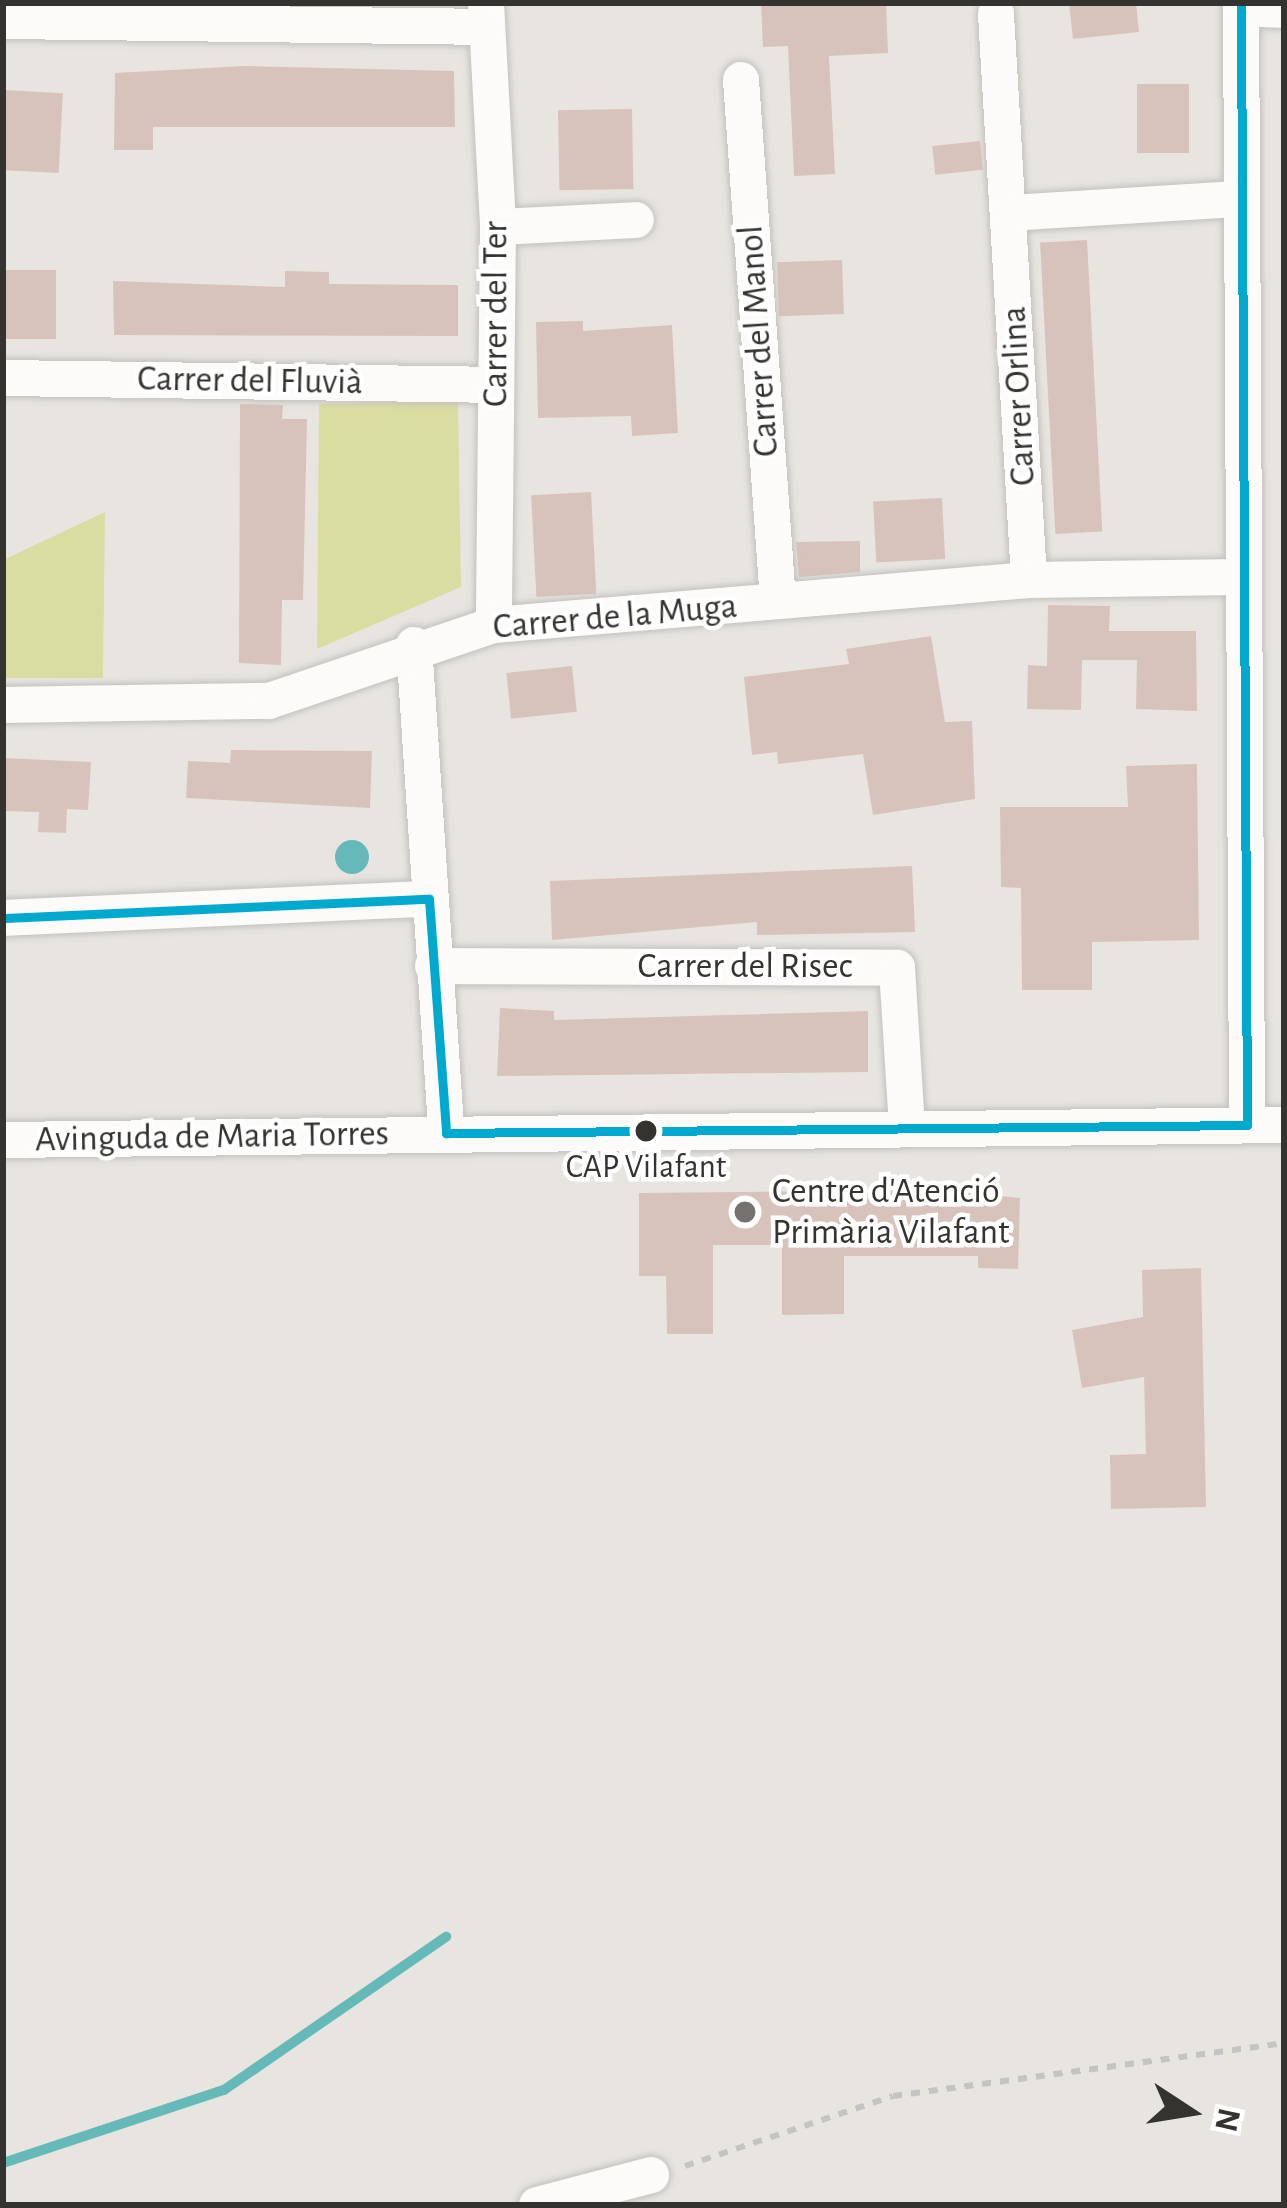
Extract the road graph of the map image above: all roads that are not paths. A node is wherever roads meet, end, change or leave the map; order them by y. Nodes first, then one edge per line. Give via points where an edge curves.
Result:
1 (1242, 6) edge
2 (1284, 10) edge
3 (996, 14) dead end
4 (486, 15) edge
5 (3, 21) edge
6 (741, 80) dead end
7 (1240, 199) junction
8 (1009, 213) junction
9 (636, 220) dead end
10 (498, 227) junction
11 (3, 378) edge
12 (496, 385) junction
13 (1238, 577) junction
14 (1029, 580) junction
15 (778, 602) junction
16 (494, 626) junction
17 (414, 645) junction
18 (3, 705) edge
19 (429, 898) junction
20 (3, 918) edge
21 (433, 966) junction
22 (1266, 1125) edge
23 (907, 1127) junction
24 (446, 1133) junction
25 (3, 1140) edge
26 (651, 2175) road end
27 (538, 2205) edge

1 - 2 street
1 - 7 street
3 - 8 street, Carrer Orlina
4 - 5 street
4 - 10 street, Carrer del Ter
6 - 15 street, Carrer del Manol
7 - 8 street
7 - 13 street
8 - 14 street, Carrer Orlina
9 - 10 street
10 - 12 street, Carrer del Ter
11 - 12 street, Carrer del Fluvià
12 - 16 street, Carrer del Ter
13 - 14 street, Carrer de la Muga
13 - 22 street
14 - 15 street, Carrer de la Muga
15 - 16 street, Carrer de la Muga
16 - 17 street, Carrer de la Muga
17 - 18 street, Carrer de la Muga via 269,701
17 - 19 street
19 - 20 street
19 - 21 street
21 - 23 street, Carrer del Risec via 897,968
21 - 24 street
22 - 23 street, Avinguda de Maria Torres
23 - 24 street, Avinguda de Maria Torres
24 - 25 street, Avinguda de Maria Torres
26 - 27 street

